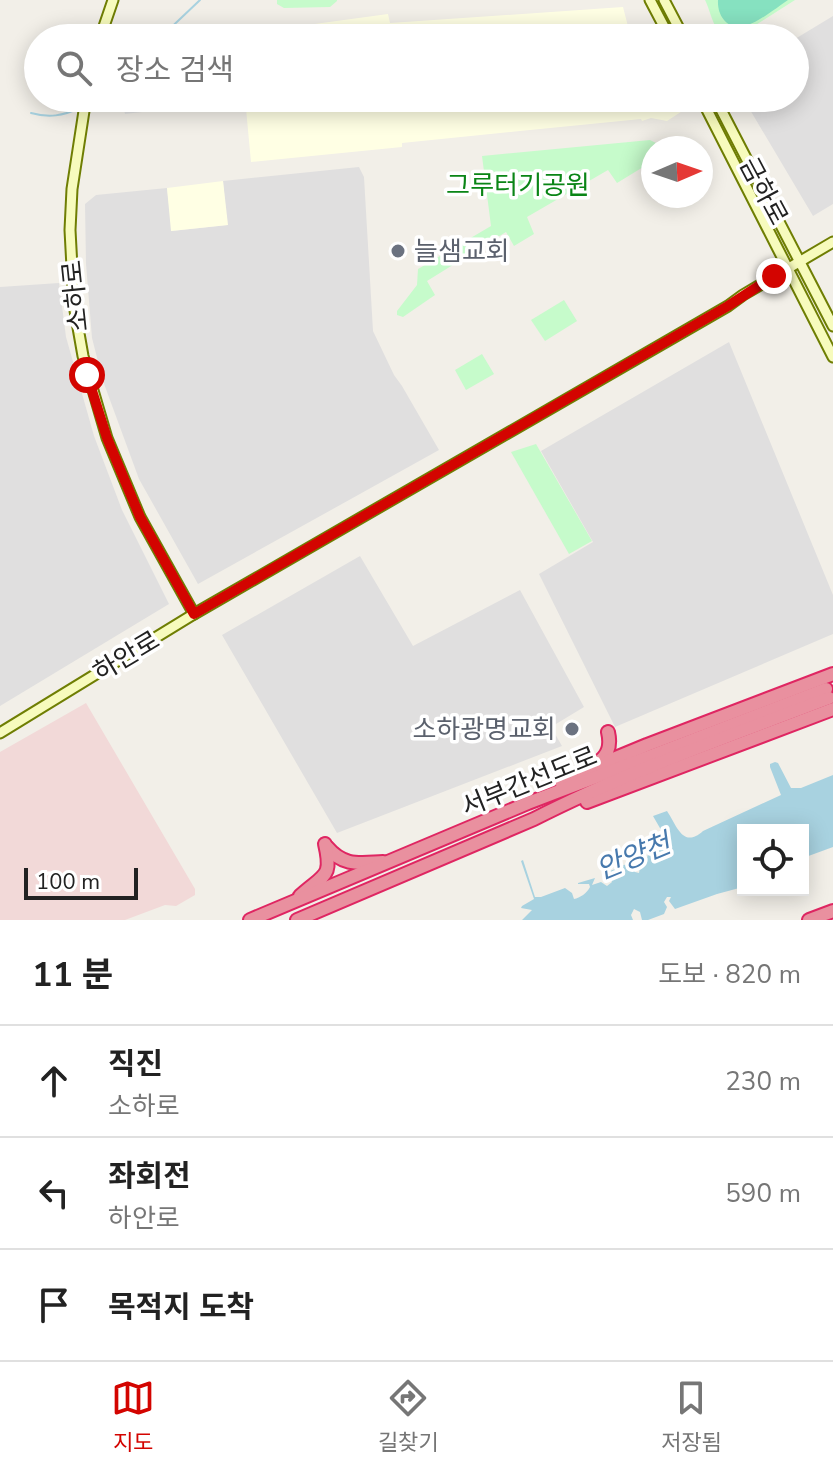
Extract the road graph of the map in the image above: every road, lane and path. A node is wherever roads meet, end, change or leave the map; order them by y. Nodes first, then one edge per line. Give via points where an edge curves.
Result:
1 (113, 0) edge
2 (650, 0) edge
3 (664, 0) edge
4 (105, 24) edge
5 (663, 24) edge
6 (677, 24) edge
7 (83, 112) edge
8 (708, 112) edge
9 (722, 112) edge
10 (833, 242) edge
11 (800, 261) junction
12 (788, 268) junction
13 (833, 326) edge
14 (833, 357) edge
15 (194, 614) junction
16 (830, 687) edge
17 (0, 733) edge
18 (647, 745) junction
19 (589, 769) junction
20 (528, 803) junction
21 (390, 862) junction
22 (291, 903) junction
23 (833, 911) edge
24 (250, 920) edge
25 (297, 920) edge
26 (809, 920) edge

1 - 4 main road
2 - 5 main road
3 - 6 main road
7 - 15 main road, 소하로 via 70,230 83,356 107,438 140,517
8 - 12 main road, 금하로
9 - 11 main road, 금하로
10 - 11 main road, 하안로
11 - 12 main road, 하안로
11 - 13 main road, 금하로
12 - 14 main road, 금하로
12 - 15 main road, 하안로
15 - 17 main road, 하안로
16 - 18 highway
16 - 20 highway, 서부간선도로
16 - 25 highway, 서부간선도로 via 617,792 534,819
18 - 19 highway
18 - 19 highway via 622,745 608,732 608,750
19 - 20 highway
20 - 21 highway, 서부간선도로
21 - 22 highway, 서부간선도로
21 - 22 highway via 346,862 325,844 329,869
22 - 24 highway, 서부간선도로
23 - 26 highway

